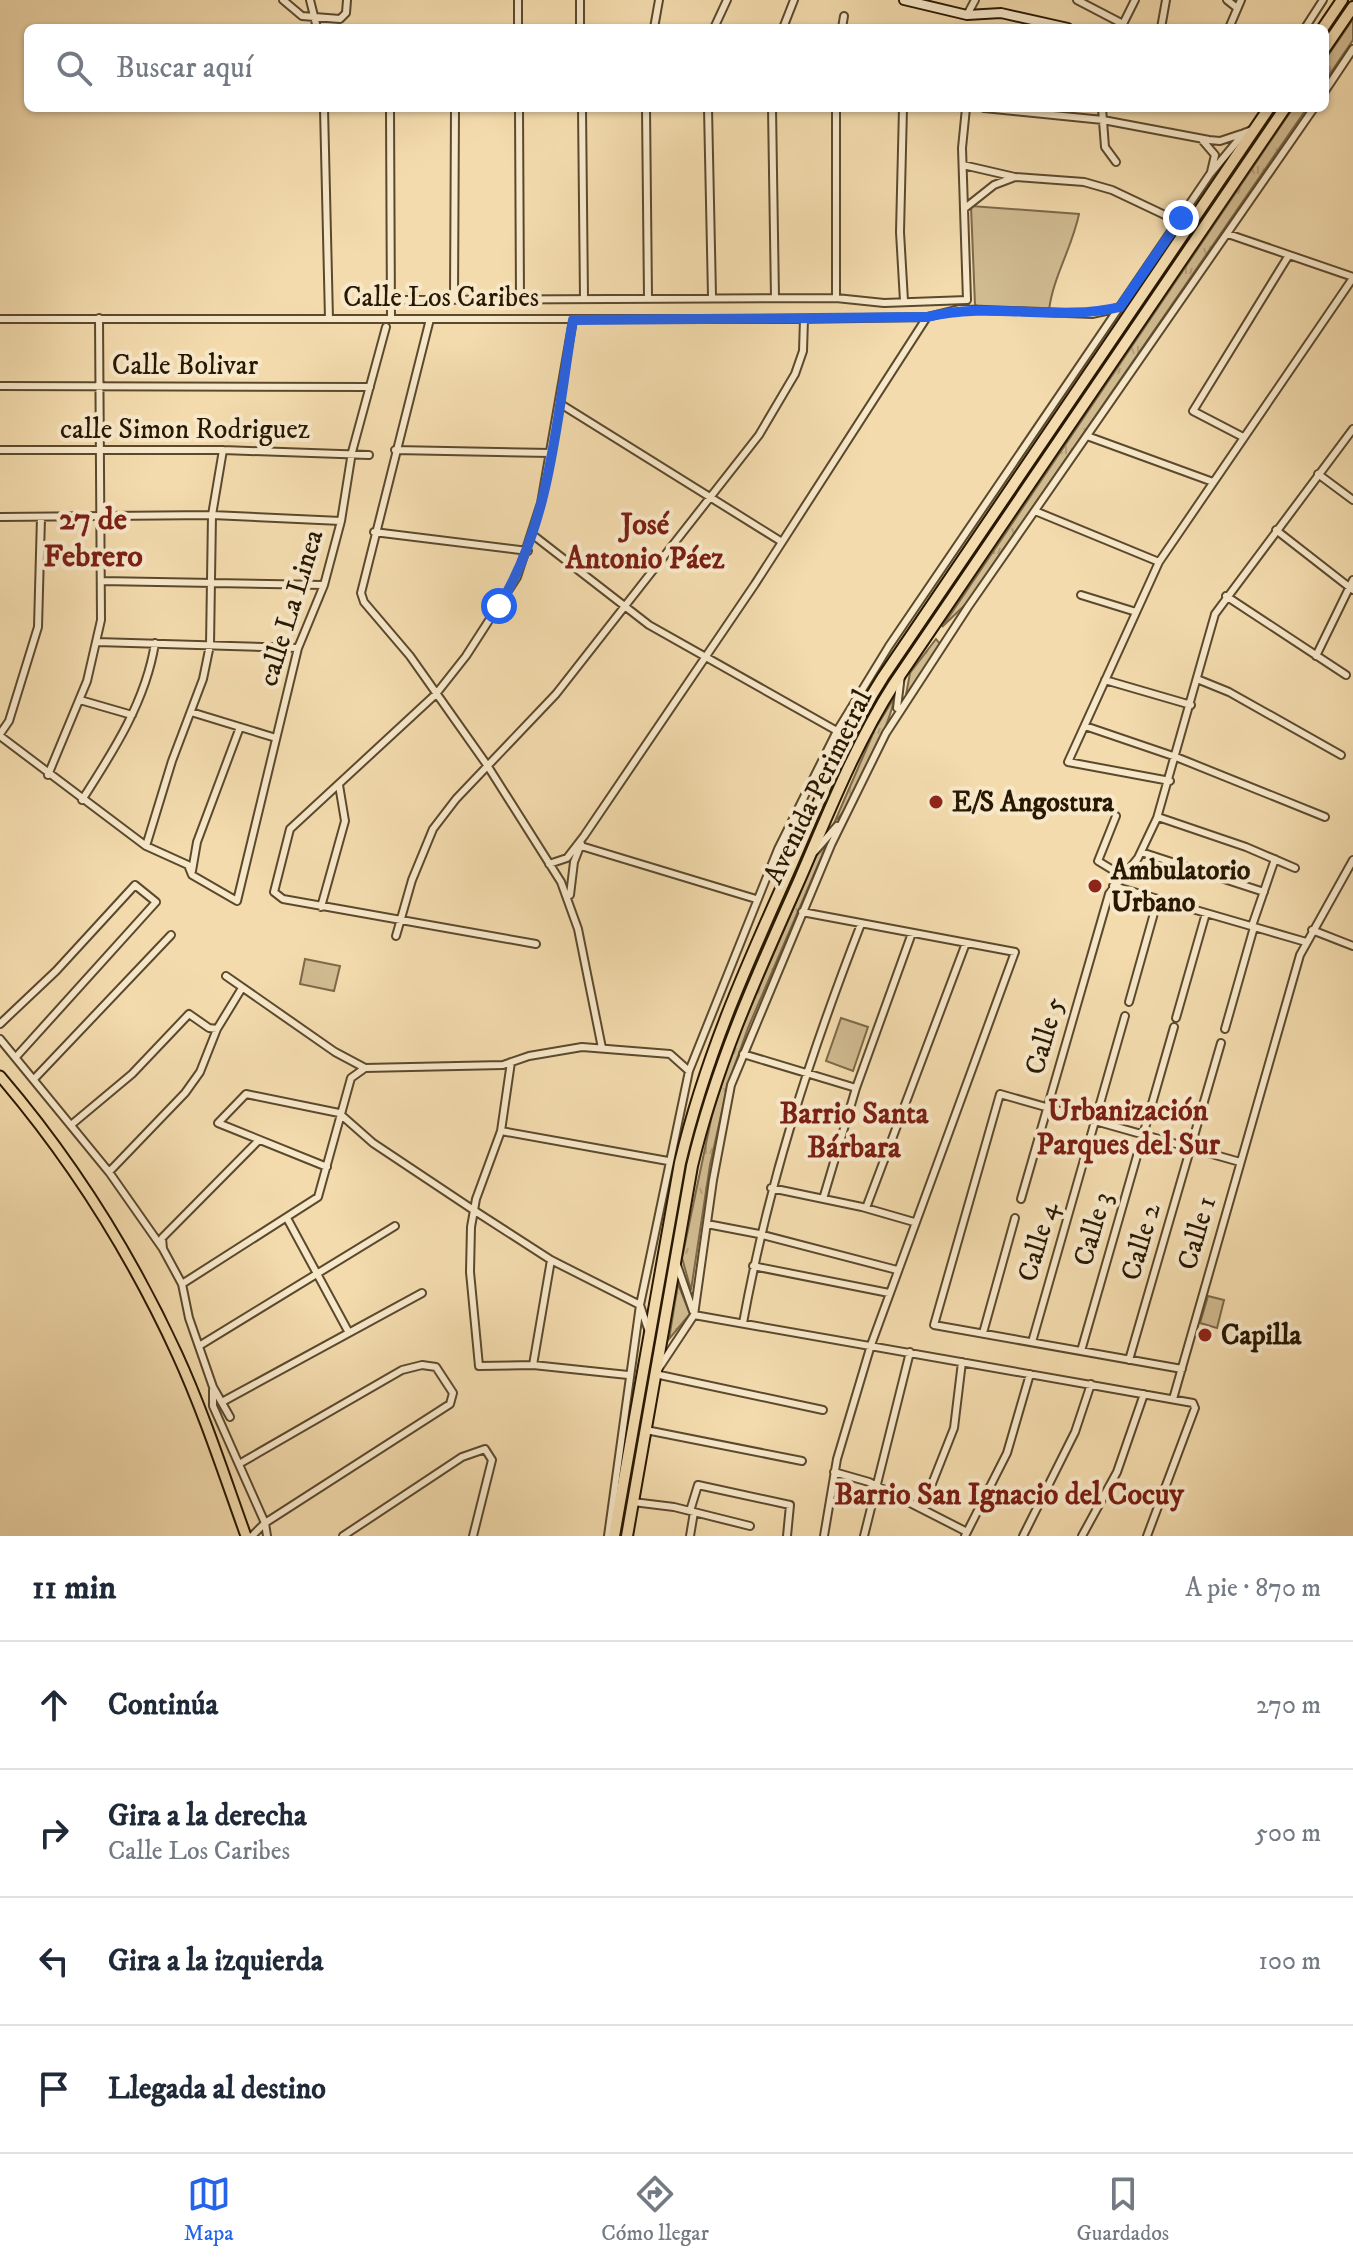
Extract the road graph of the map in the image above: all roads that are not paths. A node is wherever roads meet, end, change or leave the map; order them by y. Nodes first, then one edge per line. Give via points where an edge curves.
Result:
1 (283, 0) edge
2 (310, 0) edge
3 (347, 0) edge
4 (518, 0) edge
5 (580, 0) edge
6 (659, 0) edge
7 (727, 0) edge
8 (794, 0) edge
9 (904, 0) edge
10 (975, 0) edge
11 (1077, 0) edge
12 (1135, 0) edge
13 (1166, 0) edge
14 (1227, 0) edge
15 (1241, 0) edge
16 (1323, 0) edge
17 (1342, 0) edge
18 (924, 2) edge
19 (1353, 7) edge
20 (1237, 8) junction
21 (967, 15) junction
22 (844, 16) dead end
23 (315, 18) junction
24 (316, 24) edge
25 (518, 24) edge
26 (580, 24) edge
27 (655, 24) edge
28 (716, 24) edge
29 (785, 24) edge
30 (843, 24) edge
31 (1050, 24) edge
32 (1119, 24) edge
33 (1123, 24) edge
34 (1162, 24) edge
35 (1231, 24) edge
36 (1308, 24) edge
37 (1326, 24) edge
38 (1329, 42) edge
39 (1353, 49) edge
40 (1329, 85) edge
41 (324, 112) edge
42 (390, 112) edge
43 (455, 112) edge
44 (519, 112) edge
45 (582, 112) edge
46 (646, 112) edge
47 (708, 112) edge
48 (772, 112) edge
49 (836, 112) edge
50 (903, 112) edge
51 (966, 112) edge
52 (1024, 112) edge
53 (1102, 112) edge
54 (1266, 112) edge
55 (1282, 112) edge
56 (1311, 112) edge
57 (1103, 120) junction
58 (1249, 131) junction
59 (1197, 136) junction
60 (1116, 162) dead end
61 (963, 165) junction
62 (1210, 174) junction
63 (1015, 177) junction
64 (965, 208) junction
65 (1181, 218) junction
66 (1228, 234) junction
67 (1289, 255) junction
68 (1353, 278) edge
69 (712, 296) junction
70 (648, 297) junction
71 (454, 298) junction
72 (520, 298) junction
73 (584, 298) junction
74 (775, 298) junction
75 (836, 298) junction
76 (391, 300) junction
77 (904, 301) junction
78 (1120, 307) junction
79 (1092, 314) junction
80 (927, 317) junction
81 (99, 318) junction
82 (0, 319) edge
83 (329, 319) junction
84 (391, 319) junction
85 (430, 319) junction
86 (804, 319) junction
87 (573, 320) junction
88 (386, 327) dead end
89 (1105, 328) junction
90 (0, 386) edge
91 (370, 387) junction
92 (101, 388) junction
93 (559, 403) junction
94 (1353, 429) edge
95 (1087, 436) junction
96 (1243, 437) junction
97 (0, 450) edge
98 (223, 450) junction
99 (395, 450) junction
100 (101, 451) junction
101 (352, 452) junction
102 (551, 453) junction
103 (369, 455) dead end
104 (1318, 474) junction
105 (1213, 482) junction
106 (712, 497) junction
107 (1353, 500) edge
108 (1035, 511) junction
109 (212, 515) junction
110 (0, 517) edge
111 (41, 517) junction
112 (102, 519) junction
113 (341, 521) junction
114 (1276, 530) junction
115 (374, 532) junction
116 (533, 535) junction
117 (782, 542) junction
118 (528, 551) junction
119 (1159, 562) junction
120 (101, 581) junction
121 (212, 583) junction
122 (324, 585) junction
123 (1352, 586) edge
124 (1081, 595) dead end
125 (1226, 596) junction
126 (625, 608) junction
127 (1136, 612) junction
128 (97, 642) junction
129 (155, 643) junction
130 (210, 645) junction
131 (298, 648) junction
132 (706, 656) junction
133 (1316, 656) junction
134 (901, 674) junction
135 (1346, 675) dead end
136 (1197, 679) junction
137 (1105, 680) junction
138 (436, 694) junction
139 (80, 700) junction
140 (1191, 705) junction
141 (191, 712) junction
142 (132, 715) junction
143 (893, 719) junction
144 (1085, 726) junction
145 (240, 727) junction
146 (837, 731) junction
147 (0, 735) edge
148 (276, 738) junction
149 (1341, 755) dead end
150 (1176, 757) junction
151 (487, 765) junction
152 (48, 775) junction
153 (1170, 781) junction
154 (339, 785) junction
155 (82, 800) junction
156 (846, 815) junction
157 (1116, 816) dead end
158 (1158, 817) junction
159 (1325, 817) dead end
160 (584, 836) junction
161 (146, 846) junction
162 (581, 846) junction
163 (1141, 852) junction
164 (1275, 859) junction
165 (808, 860) junction
166 (1353, 860) edge
167 (549, 864) junction
168 (1295, 868) dead end
169 (192, 875) junction
170 (1121, 875) junction
171 (1113, 886) junction
172 (1264, 892) junction
173 (569, 899) junction
174 (756, 899) junction
175 (1158, 899) junction
176 (321, 907) junction
177 (802, 912) junction
178 (1206, 913) junction
179 (400, 920) junction
180 (861, 924) junction
181 (1253, 926) junction
182 (1312, 930) junction
183 (912, 933) junction
184 (171, 935) dead end
185 (396, 936) dead end
186 (1306, 942) junction
187 (966, 943) junction
188 (536, 944) dead end
189 (1353, 946) edge
190 (226, 976) dead end
191 (242, 988) junction
192 (1129, 1002) dead end
193 (1125, 1016) dead end
194 (1176, 1018) dead end
195 (0, 1024) edge
196 (1174, 1027) dead end
197 (217, 1029) junction
198 (1225, 1029) dead end
199 (0, 1039) edge
200 (1221, 1043) dead end
201 (602, 1048) junction
202 (743, 1054) junction
203 (16, 1057) junction
204 (511, 1062) junction
205 (365, 1068) junction
206 (689, 1071) junction
207 (806, 1073) junction
208 (0, 1076) edge
209 (35, 1078) junction
210 (856, 1088) junction
211 (1047, 1108) junction
212 (339, 1113) junction
213 (1095, 1122) junction
214 (71, 1125) junction
215 (501, 1131) junction
216 (1143, 1135) junction
217 (259, 1140) junction
218 (1191, 1148) junction
219 (668, 1161) junction
220 (1240, 1162) junction
221 (327, 1167) junction
222 (109, 1172) junction
223 (771, 1188) junction
224 (823, 1199) junction
225 (1021, 1199) dead end
226 (866, 1208) junction
227 (475, 1211) junction
228 (1015, 1218) dead end
229 (288, 1220) junction
230 (914, 1222) junction
231 (707, 1224) junction
232 (395, 1226) dead end
233 (759, 1234) junction
234 (163, 1249) junction
235 (551, 1260) junction
236 (675, 1261) junction
237 (753, 1266) junction
238 (897, 1270) junction
239 (316, 1275) junction
240 (182, 1284) junction
241 (422, 1293) dead end
242 (889, 1293) junction
243 (640, 1305) junction
244 (694, 1315) junction
245 (743, 1323) junction
246 (348, 1331) junction
247 (649, 1333) junction
248 (983, 1333) junction
249 (1032, 1342) junction
250 (871, 1345) junction
251 (199, 1346) junction
252 (1081, 1351) junction
253 (910, 1352) junction
254 (1129, 1360) junction
255 (962, 1362) junction
256 (533, 1365) junction
257 (1182, 1369) junction
258 (655, 1374) junction
259 (1030, 1374) junction
260 (628, 1375) junction
261 (1091, 1384) junction
262 (213, 1387) junction
263 (1144, 1394) junction
264 (1173, 1399) junction
265 (222, 1402) junction
266 (823, 1410) dead end
267 (230, 1417) dead end
268 (646, 1430) junction
269 (802, 1461) dead end
270 (239, 1464) junction
271 (834, 1472) junction
272 (874, 1484) junction
273 (633, 1502) junction
274 (922, 1509) junction
275 (692, 1512) junction
276 (265, 1523) junction
277 (750, 1526) dead end
278 (966, 1534) edge
279 (249, 1536) edge
280 (267, 1536) edge
281 (343, 1536) edge
282 (473, 1536) edge
283 (611, 1536) edge
284 (627, 1536) edge
285 (690, 1536) edge
286 (787, 1536) edge
287 (824, 1536) edge
288 (864, 1536) edge
289 (1023, 1536) edge
290 (1082, 1536) edge
291 (1147, 1536) edge

1 - 23 street via 296,13
2 - 23 street
3 - 23 street via 343,18
4 - 25 street
5 - 26 street
6 - 27 street
7 - 28 street
8 - 29 street
9 - 18 street
10 - 21 street
11 - 32 street
12 - 33 street
13 - 34 street
14 - 20 street
15 - 20 street
16 - 36 street
17 - 37 highway
18 - 21 street
19 - 38 highway
20 - 35 street
21 - 31 street via 1001,13
22 - 30 street
23 - 24 street
39 - 40 street
41 - 83 street
42 - 76 street
43 - 71 street
44 - 72 street
45 - 73 street
46 - 70 street
47 - 69 street
48 - 74 street
49 - 75 street
50 - 77 street
51 - 61 street
52 - 57 street
53 - 57 street
54 - 58 highway, Avenida Perimetral
55 - 134 highway, Avenida Perimetral
56 - 66 street, Avenida Perimetral
57 - 59 street
57 - 60 street via 1105,147
58 - 59 street via 1220,141
58 - 62 street
58 - 247 highway, Avenida Perimetral via 883,677 850,735 726,1011 705,1070 680,1163
59 - 62 street via 1215,155
61 - 63 street
61 - 64 street
62 - 65 street
63 - 64 street via 994,185
63 - 65 street via 1084,182
64 - 77 street via 967,300
65 - 78 street
66 - 67 street
66 - 95 street, Avenida Perimetral
67 - 68 street
67 - 96 street via 1193,411
68 - 96 street
69 - 70 street
69 - 74 street
70 - 73 street
71 - 72 street
71 - 76 street
72 - 73 street
74 - 75 street
75 - 77 street
76 - 84 street
78 - 79 street, Calle Los Caribes
78 - 89 street
79 - 80 street, Calle Los Caribes via 960,309
79 - 89 street
80 - 86 street, Calle Los Caribes
80 - 117 street
81 - 82 street, Calle Los Caribes
81 - 83 street, Calle Los Caribes
81 - 92 street
83 - 84 street, Calle Los Caribes
84 - 85 street, Calle Los Caribes
85 - 87 street, Calle Los Caribes
85 - 99 street
86 - 87 street, Calle Los Caribes
86 - 106 street via 803,351 791,383
87 - 93 street
88 - 91 street, calle La Linea
89 - 146 street
90 - 92 street, Calle Bolivar
91 - 92 street, Calle Bolivar
91 - 101 street, calle La Linea
92 - 100 street
93 - 102 street
93 - 106 street
94 - 104 street, Calle 5
95 - 105 street
95 - 108 street, Avenida Perimetral
96 - 105 street
97 - 100 street, calle Simon Rodriguez
98 - 100 street, calle Simon Rodriguez
98 - 101 street, calle Simon Rodriguez
98 - 109 street
99 - 102 street
99 - 115 street
100 - 112 street
101 - 103 street, calle Simon Rodriguez
101 - 113 street, calle La Linea
102 - 116 street
104 - 107 street
104 - 114 street, Calle 5
105 - 119 street
106 - 117 street
106 - 126 street
108 - 119 street
108 - 143 street, Avenida Perimetral
109 - 112 street
109 - 113 street
109 - 121 street
110 - 111 street
111 - 112 street
111 - 147 street via 38,627
112 - 120 street
113 - 122 street, calle La Linea
114 - 123 street
114 - 125 street, Calle 5
115 - 118 street
115 - 138 street via 363,578 364,602
116 - 118 street
116 - 126 street
117 - 132 street
118 - 138 street via 484,629
119 - 127 street
120 - 121 street
120 - 128 street
121 - 122 street
121 - 130 street
122 - 131 street, calle La Linea
123 - 133 street
124 - 127 street
125 - 133 street
125 - 136 street, Calle 5 via 1211,624
126 - 132 street
126 - 151 street via 556,694
127 - 137 street
128 - 129 street
128 - 139 street
129 - 130 street
129 - 142 street
130 - 131 street
130 - 141 street
131 - 148 street, calle La Linea
132 - 146 street
132 - 160 street
133 - 135 street
134 - 143 street
134 - 165 highway, Avenida Perimetral via 861,741
136 - 140 street, Calle 5
136 - 149 street
137 - 140 street
137 - 144 street
138 - 151 street
138 - 154 street
139 - 142 street
139 - 152 street
140 - 150 street, Calle 5
141 - 145 street
141 - 161 street
142 - 155 street
143 - 156 street, Avenida Perimetral
144 - 150 street
144 - 153 street via 1068,762
145 - 148 street
145 - 169 street via 194,850
146 - 174 street
147 - 152 street
148 - 169 street, calle La Linea via 237,901
150 - 153 street, Calle 5
150 - 159 street
151 - 167 street
151 - 179 street via 433,829
152 - 155 street
153 - 158 street, Calle 5
154 - 176 street via 345,821
154 - 176 street via 290,829 274,882 274,892 283,899
155 - 161 street
156 - 165 street
156 - 177 street, Avenida Perimetral
157 - 170 street via 1098,861
158 - 163 street, Calle 5
158 - 164 street
160 - 162 street
160 - 167 street via 567,858
161 - 169 street via 188,865
162 - 173 street
162 - 174 street
163 - 170 street, Calle 5
163 - 172 street
164 - 168 street
164 - 172 street
165 - 236 highway, Avenida Perimetral via 717,1074 692,1166
166 - 182 street, Calle 1
167 - 173 street
170 - 171 street, Calle 5
171 - 175 street
171 - 211 street, Calle 5
172 - 181 street
173 - 201 street
174 - 206 street
175 - 178 street
175 - 192 street
176 - 179 street
177 - 180 street
177 - 202 street, Avenida Perimetral
178 - 181 street
178 - 194 street
179 - 185 street
179 - 188 street
180 - 183 street
180 - 207 street
181 - 186 street
181 - 198 street
182 - 186 street, Calle 1
182 - 189 street
183 - 187 street
183 - 210 street
184 - 209 street
186 - 220 street, Calle 1
187 - 226 street
187 - 230 street via 1015,952
190 - 191 street
191 - 197 street
191 - 205 street
193 - 213 street, Calle 4
195 - 203 street via 135,885 156,902
196 - 216 street, Calle 3
197 - 214 street via 189,1014 132,1074
197 - 222 street via 200,1072 185,1093
199 - 203 street
200 - 218 street, Calle 2
201 - 204 street via 582,1047
201 - 206 street via 670,1054
202 - 207 street
202 - 231 street, Avenida Perimetral via 725,1112
203 - 209 street
204 - 205 street
204 - 215 street
205 - 212 street via 351,1078
206 - 219 street
207 - 210 street
207 - 223 street
208 - 279 main road via 84,1189 144,1288 189,1382
209 - 214 street
210 - 224 street
211 - 213 street
211 - 225 street, Calle 5
211 - 248 street via 1000,1094 934,1325
212 - 217 street via 246,1094 218,1123
212 - 221 street via 340,1128
212 - 227 street via 373,1143
213 - 216 street
213 - 249 street, Calle 4
214 - 222 street
215 - 219 street
215 - 227 street
216 - 218 street
216 - 252 street, Calle 3
217 - 221 street
217 - 234 street via 176,1222 162,1238
218 - 220 street
218 - 254 street, Calle 2
219 - 243 street
220 - 257 street, Calle 1
221 - 229 street via 318,1197
222 - 234 street
223 - 224 street
223 - 233 street
224 - 226 street
226 - 230 street
227 - 235 street
227 - 256 street via 470,1272 479,1366
228 - 248 street
229 - 239 street
229 - 240 street
230 - 238 street
231 - 233 street
231 - 244 street, Avenida Perimetral
232 - 239 street
233 - 237 street
233 - 238 street
234 - 240 street
235 - 243 street
235 - 256 street
236 - 244 street
236 - 258 highway, Avenida Perimetral
237 - 242 street
237 - 245 street
238 - 242 street
239 - 246 street
239 - 251 street
240 - 251 street
241 - 246 street
242 - 250 street
243 - 247 street
243 - 260 street
244 - 245 street
244 - 258 street
245 - 250 street
246 - 265 street
247 - 283 highway, Avenida Perimetral
248 - 249 street
249 - 252 street
250 - 253 street
250 - 271 street
251 - 262 street
252 - 254 street
253 - 255 street
253 - 272 street
254 - 257 street
255 - 259 street
255 - 274 street via 954,1428
256 - 260 street
257 - 264 street, Calle 1
258 - 266 street
258 - 268 highway, Avenida Perimetral
259 - 261 street
259 - 278 street via 1007,1453
260 - 283 street
261 - 263 street
261 - 289 street via 1075,1432
262 - 265 street
262 - 270 street via 213,1406
263 - 264 street
263 - 290 street via 1117,1472
264 - 291 street via 1195,1408
265 - 267 street
268 - 269 street
268 - 273 highway, Avenida Perimetral
270 - 276 street
270 - 276 street via 402,1370 436,1367 453,1393 450,1404
271 - 272 street
271 - 287 street
272 - 274 street
272 - 288 street
273 - 275 street
273 - 284 highway, Avenida Perimetral
274 - 278 street
275 - 277 street
275 - 285 street
275 - 286 street via 700,1485 790,1505
276 - 279 street
276 - 280 street
281 - 282 street via 462,1457 485,1449 492,1460

